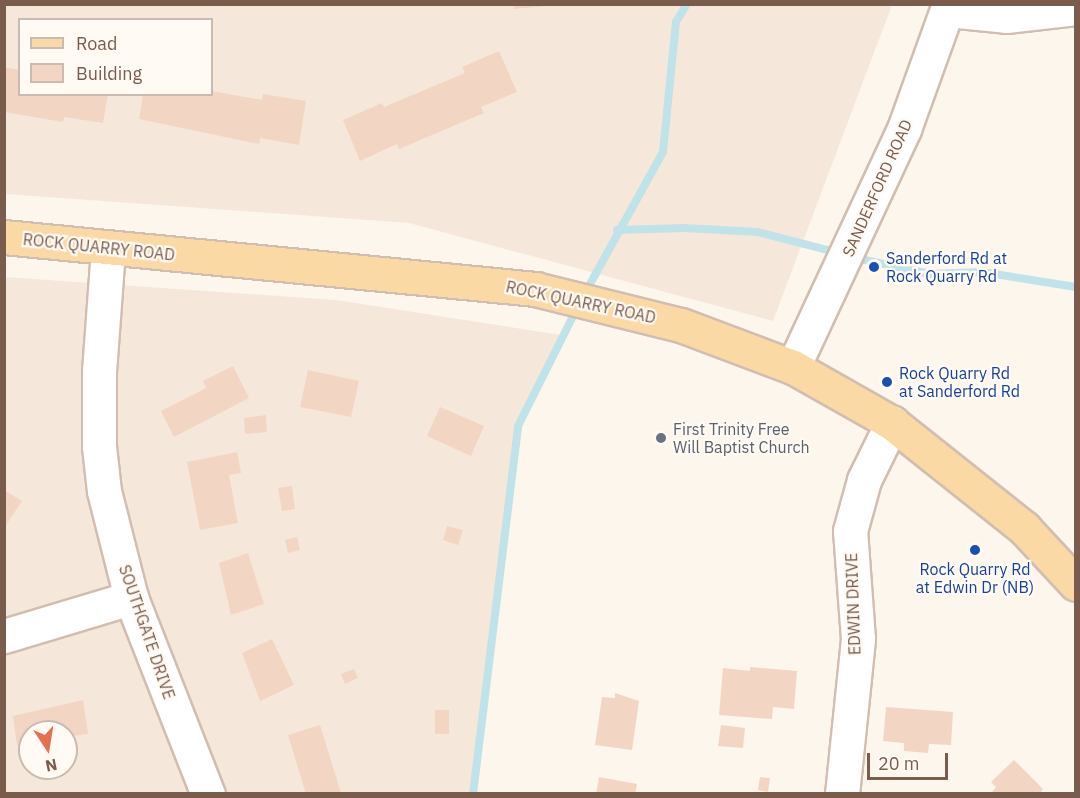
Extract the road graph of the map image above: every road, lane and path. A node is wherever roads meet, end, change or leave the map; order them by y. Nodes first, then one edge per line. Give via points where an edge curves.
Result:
1 (949, 7) edge
2 (1076, 8) edge
3 (4, 237) edge
4 (108, 249) junction
5 (793, 367) junction
6 (892, 423) junction
7 (1076, 584) edge
8 (131, 598) junction
9 (4, 636) edge
10 (208, 794) edge
11 (842, 794) edge

1 - 2 street via 1006,16
1 - 5 street, SANDERFORD ROAD via 904,129
3 - 4 main road, ROCK QUARRY ROAD
4 - 5 main road, ROCK QUARRY ROAD via 536,289 681,325
4 - 8 street, SOUTHGATE DRIVE via 99,446 105,491
5 - 6 main road, ROCK QUARRY ROAD
6 - 7 main road, ROCK QUARRY ROAD via 1024,528
6 - 11 street, EDWIN DRIVE via 864,480 850,531 858,639
8 - 9 street
8 - 10 street, SOUTHGATE DRIVE

